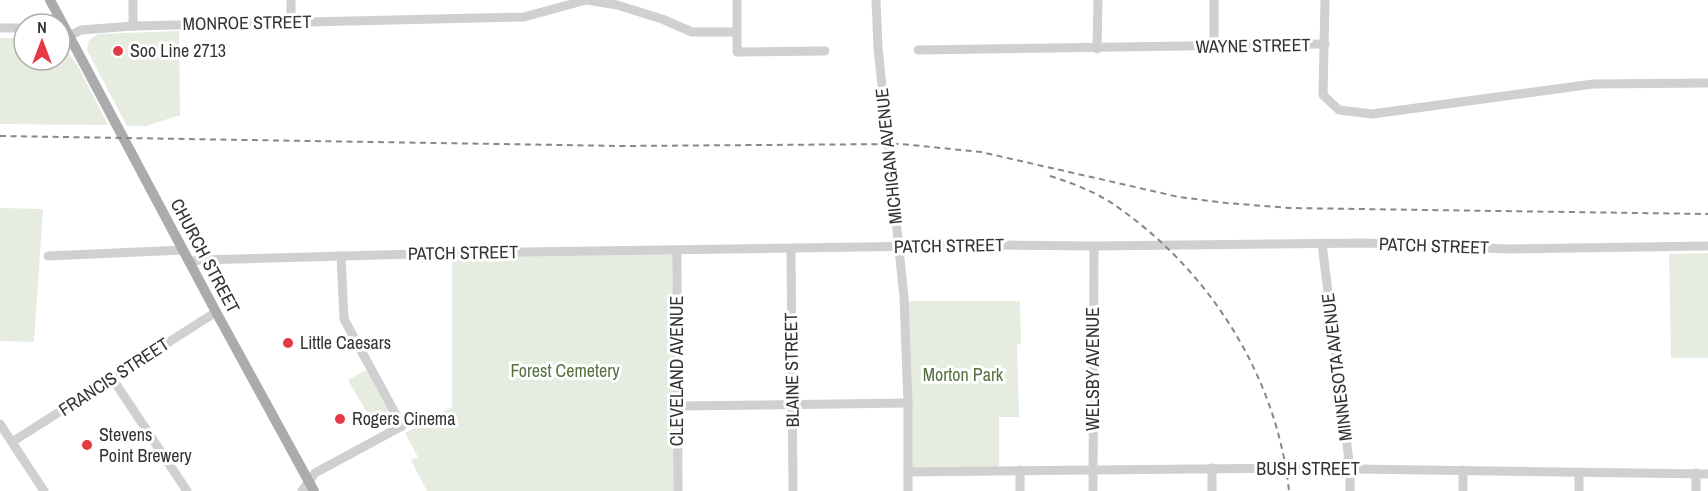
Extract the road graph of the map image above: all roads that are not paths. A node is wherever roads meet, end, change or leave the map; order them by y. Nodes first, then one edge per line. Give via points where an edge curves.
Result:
1 (133, 0) edge
2 (291, 0) edge
3 (587, 0) edge
4 (737, 0) edge
5 (876, 0) edge
6 (1098, 0) edge
7 (1214, 0) edge
8 (1325, 0) edge
9 (291, 23) junction
10 (133, 26) junction
11 (737, 32) junction
12 (72, 34) edge
13 (72, 42) edge
14 (1325, 44) junction
15 (1214, 47) junction
16 (1097, 49) junction
17 (918, 50) dead end
18 (825, 51) dead end
19 (1708, 83) edge
20 (1322, 244) junction
21 (1094, 246) junction
22 (1708, 246) edge
23 (899, 247) junction
24 (791, 249) junction
25 (183, 250) junction
26 (677, 251) junction
27 (48, 256) dead end
28 (341, 256) junction
29 (189, 262) junction
30 (216, 312) junction
31 (112, 378) junction
32 (908, 403) junction
33 (792, 405) junction
34 (678, 406) junction
35 (0, 425) edge
36 (12, 441) junction
37 (1212, 468) junction
38 (1350, 469) junction
39 (1020, 470) junction
40 (1093, 470) junction
41 (1463, 470) junction
42 (908, 472) junction
43 (1579, 472) junction
44 (1696, 473) junction
45 (1708, 474) edge
46 (312, 486) edge
47 (44, 491) edge
48 (187, 491) edge
49 (302, 491) edge
50 (678, 491) edge
51 (793, 491) edge
52 (908, 491) edge
53 (1020, 491) edge
54 (1093, 491) edge
55 (1212, 491) edge
56 (1350, 491) edge
57 (1463, 491) edge
58 (1579, 491) edge
59 (1696, 491) edge

1 - 10 street
2 - 9 street
3 - 9 street, MONROE STREET via 524,17
3 - 11 street via 662,19 692,32
4 - 11 street
5 - 23 street, MICHIGAN AVENUE
6 - 16 street
7 - 15 street
8 - 14 street
9 - 10 street, MONROE STREET
10 - 12 street, MONROE STREET via 81,30
11 - 18 street via 737,52
13 - 25 main road, CHURCH STREET
14 - 15 street, WAYNE STREET
14 - 19 street, WAYNE STREET via 1323,95 1339,110 1372,114 1593,84
15 - 16 street, WAYNE STREET
16 - 17 street, WAYNE STREET
20 - 21 street, PATCH STREET
20 - 22 street, PATCH STREET via 1508,249
20 - 38 street, MINNESOTA AVENUE
21 - 23 street, PATCH STREET
21 - 40 street, WELSBY AVENUE
23 - 24 street, PATCH STREET
23 - 32 street, MICHIGAN AVENUE
24 - 26 street, PATCH STREET
24 - 33 street, BLAINE STREET
25 - 27 street
25 - 29 main road, CHURCH STREET
26 - 28 street, PATCH STREET
26 - 34 street, CLEVELAND AVENUE
28 - 29 street, PATCH STREET
28 - 46 street via 344,319 402,426 315,473
29 - 30 main road, CHURCH STREET
30 - 31 street, FRANCIS STREET
30 - 46 main road, CHURCH STREET
31 - 36 street, FRANCIS STREET
31 - 48 street
32 - 33 street
32 - 42 street, MICHIGAN AVENUE
33 - 34 street
33 - 51 street, BLAINE STREET
34 - 50 street, CLEVELAND AVENUE
35 - 36 street
36 - 47 street
37 - 38 street, BUSH STREET
37 - 40 street, BUSH STREET
37 - 55 street
38 - 41 street, BUSH STREET
38 - 56 street, MINNESOTA AVENUE
39 - 40 street, BUSH STREET
39 - 42 street, BUSH STREET
39 - 53 street
40 - 54 street, WELSBY AVENUE
41 - 43 street, BUSH STREET
41 - 57 street
42 - 52 street, MICHIGAN AVENUE
43 - 44 street, BUSH STREET
43 - 58 street
44 - 45 street, BUSH STREET
44 - 59 street
46 - 49 street

